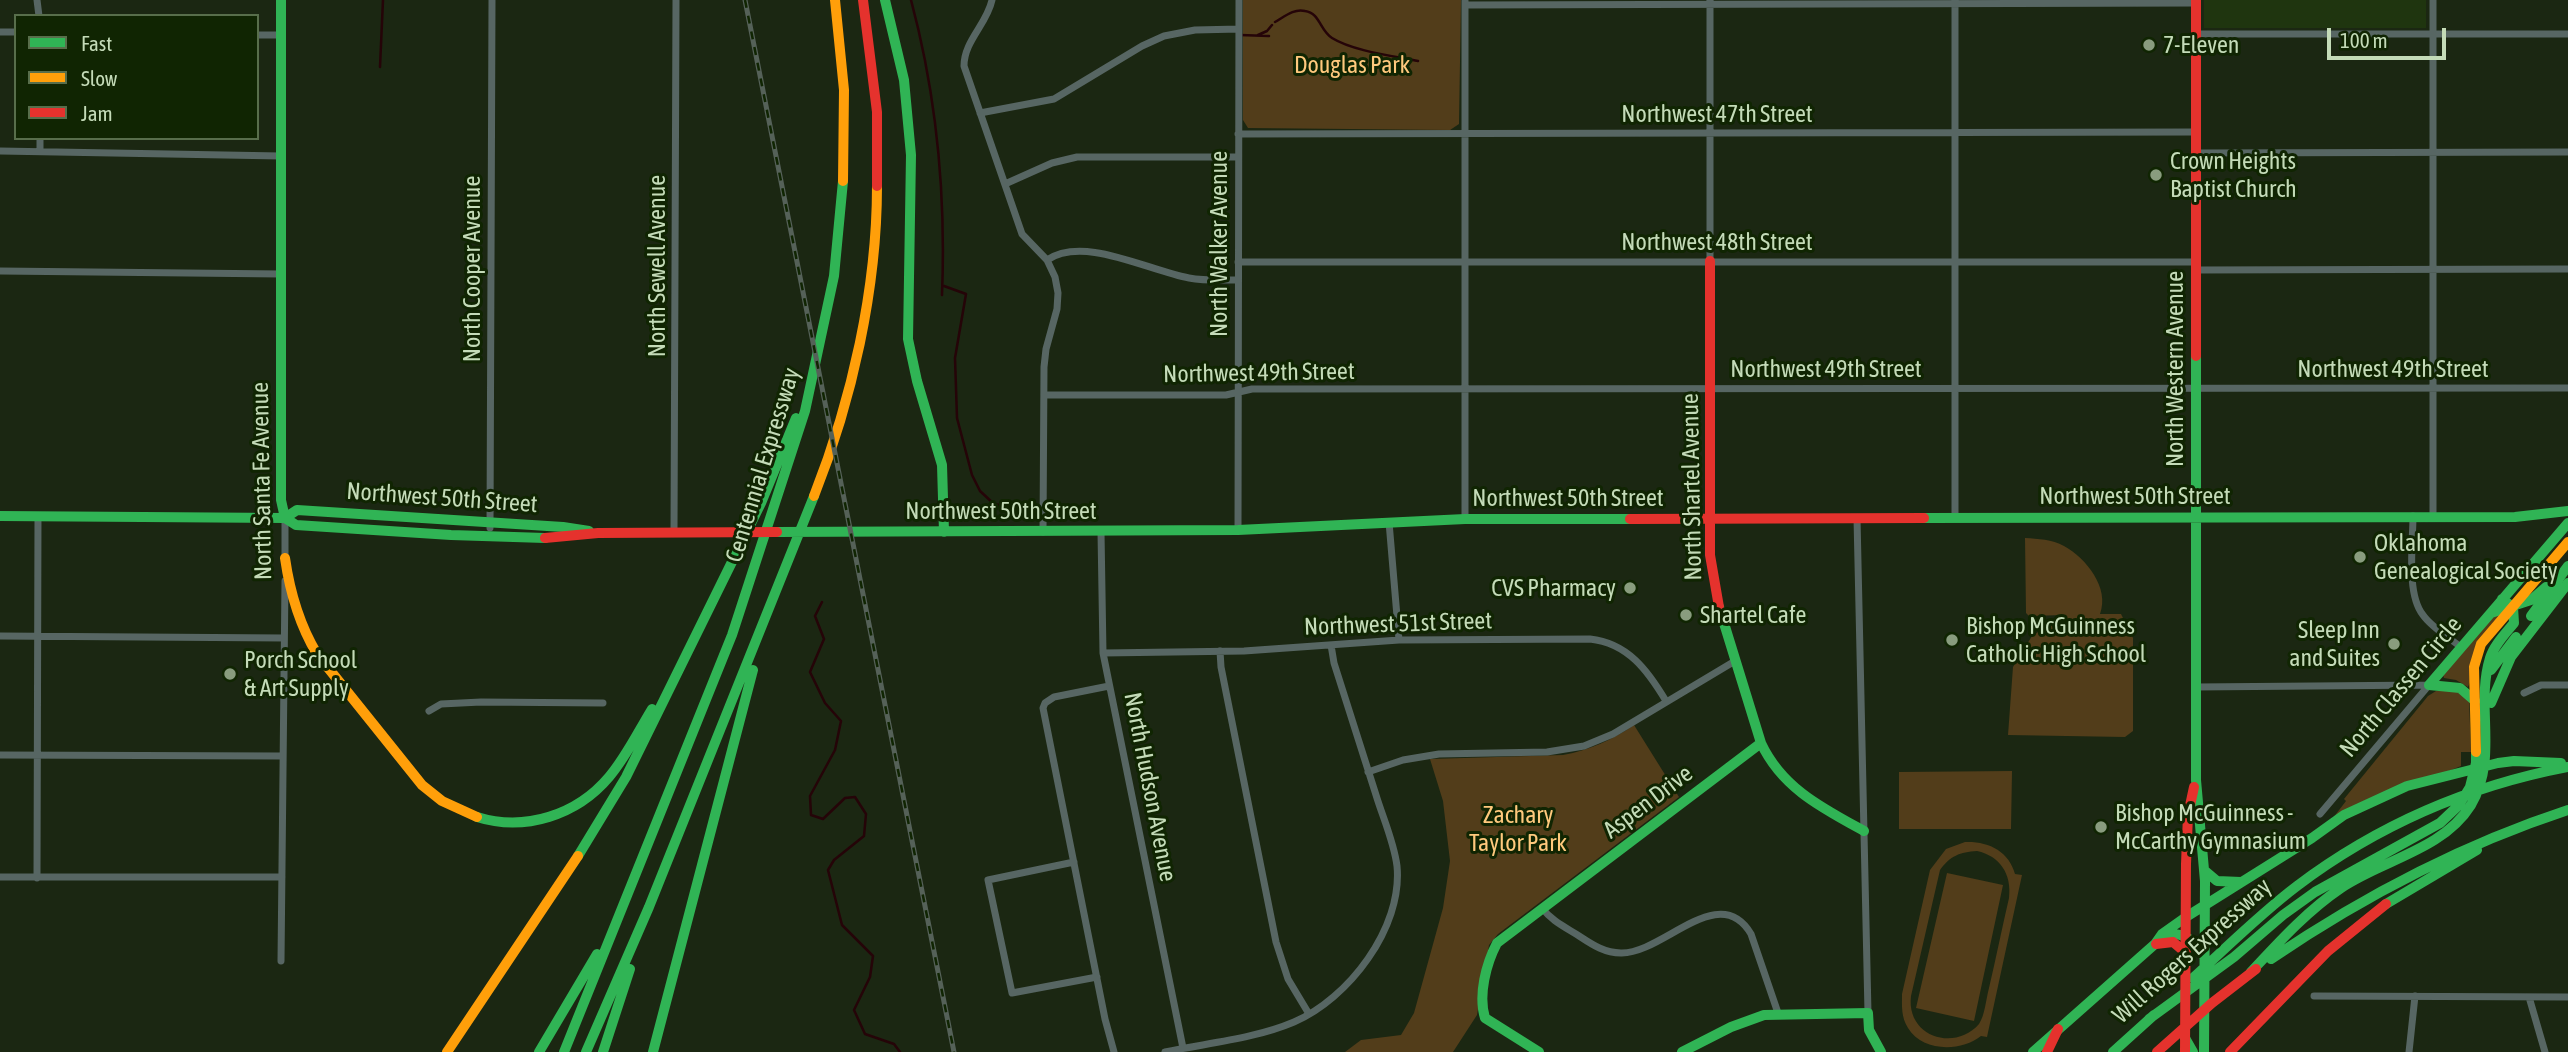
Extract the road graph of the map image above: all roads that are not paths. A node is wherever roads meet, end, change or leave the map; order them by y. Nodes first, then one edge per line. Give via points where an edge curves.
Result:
1 (281, 0) edge
2 (492, 0) edge
3 (676, 0) edge
4 (835, 0) edge
5 (863, 0) edge
6 (884, 0) edge
7 (992, 0) edge
8 (1239, 0) edge
9 (2433, 0) edge
10 (2196, 1) edge
11 (1465, 2) edge
12 (1955, 2) edge
13 (1710, 3) edge
14 (1238, 29) junction
15 (2196, 34) junction
16 (2568, 34) edge
17 (259, 35) edge
18 (281, 36) junction
19 (2433, 36) junction
20 (980, 113) junction
21 (1955, 132) junction
22 (2196, 132) junction
23 (1238, 134) junction
24 (1465, 134) junction
25 (1710, 134) junction
26 (40, 140) edge
27 (0, 151) edge
28 (40, 151) junction
29 (2433, 152) junction
30 (2568, 152) edge
31 (2196, 153) junction
32 (281, 156) junction
33 (1238, 157) junction
34 (1005, 184) junction
35 (1047, 260) junction
36 (1710, 261) junction
37 (1238, 262) junction
38 (1465, 262) junction
39 (1955, 262) junction
40 (2196, 266) junction
41 (2568, 269) edge
42 (2434, 270) junction
43 (0, 271) edge
44 (281, 275) junction
45 (1238, 280) junction
46 (813, 379) junction
47 (2434, 387) junction
48 (1954, 388) junction
49 (2568, 388) edge
50 (1711, 389) junction
51 (2196, 389) junction
52 (1466, 390) junction
53 (1238, 392) junction
54 (1044, 395) junction
55 (2568, 511) edge
56 (0, 516) edge
57 (38, 516) junction
58 (2413, 516) junction
59 (2433, 516) junction
60 (2539, 516) junction
61 (285, 518) junction
62 (1710, 518) junction
63 (1857, 518) junction
64 (1955, 518) junction
65 (2195, 518) junction
66 (1465, 519) junction
67 (1389, 522) junction
68 (2568, 523) edge
69 (491, 524) junction
70 (1238, 530) junction
71 (674, 531) junction
72 (944, 532) junction
73 (1043, 532) junction
74 (1101, 532) junction
75 (598, 533) junction
76 (490, 537) junction
77 (2554, 541) junction
78 (2568, 542) edge
79 (285, 558) junction
80 (2568, 566) edge
81 (2555, 583) junction
82 (2568, 583) edge
83 (2502, 598) junction
84 (2513, 607) junction
85 (2491, 613) junction
86 (767, 617) junction
87 (702, 624) junction
88 (0, 636) edge
89 (37, 636) junction
90 (284, 638) junction
91 (1399, 640) junction
92 (1331, 645) junction
93 (2462, 648) junction
94 (1220, 651) junction
95 (1103, 653) junction
96 (1735, 661) junction
97 (2488, 674) junction
98 (2429, 685) junction
99 (2568, 685) edge
100 (1110, 687) junction
101 (2196, 687) junction
102 (2524, 693) dead end
103 (1666, 701) junction
104 (2475, 701) junction
105 (603, 703) dead end
106 (429, 712) dead end
107 (2486, 720) junction
108 (1761, 743) junction
109 (0, 755) edge
110 (38, 755) junction
111 (283, 755) junction
112 (2568, 765) edge
113 (1368, 772) junction
114 (2196, 780) junction
115 (2568, 810) edge
116 (2320, 814) dead end
117 (2520, 825) junction
118 (1864, 831) junction
119 (1074, 862) junction
120 (2204, 870) junction
121 (0, 877) edge
122 (282, 877) junction
123 (37, 878) junction
124 (2241, 882) junction
125 (2204, 905) junction
126 (649, 907) junction
127 (1542, 908) junction
128 (2186, 917) junction
129 (617, 920) junction
130 (2162, 934) junction
131 (2186, 934) junction
132 (2155, 944) junction
133 (2203, 952) junction
134 (2186, 953) junction
135 (281, 961) dead end
136 (2251, 972) junction
137 (1097, 977) junction
138 (2314, 996) dead end
139 (2415, 996) junction
140 (2529, 997) junction
141 (2568, 997) edge
142 (1778, 1013) junction
143 (1868, 1013) junction
144 (1309, 1014) junction
145 (2150, 1018) junction
146 (2059, 1029) junction
147 (1183, 1048) junction
148 (2188, 1048) edge
149 (447, 1052) edge
150 (539, 1052) edge
151 (564, 1052) edge
152 (586, 1052) edge
153 (603, 1052) edge
154 (653, 1052) edge
155 (1114, 1052) edge
156 (1165, 1052) edge
157 (1539, 1052) edge
158 (1682, 1052) edge
159 (1881, 1052) edge
160 (2033, 1052) edge
161 (2047, 1052) edge
162 (2113, 1052) edge
163 (2157, 1052) edge
164 (2204, 1052) edge
165 (2230, 1052) edge
166 (2409, 1052) edge
167 (2546, 1052) edge

1 - 18 main road, North Santa Fe Avenue
2 - 69 street, North Cooper Avenue
3 - 71 street, North Sewell Avenue
4 - 46 main road, Centennial Expressway via 844,90 843,199 834,276
5 - 86 main road via 877,112 871,275 841,418
6 - 72 main road via 900,55 910,143 908,339 943,465
7 - 20 street via 964,58
8 - 14 street, North Walker Avenue
9 - 19 street
10 - 12 street
10 - 15 main road, North Western Avenue
11 - 13 street
11 - 24 street
12 - 13 street
12 - 21 street
13 - 25 street, North Shartel Avenue
14 - 20 street via 1164,36 1054,99
14 - 23 street, North Walker Avenue
15 - 19 street
15 - 22 main road, North Western Avenue
16 - 19 street
17 - 18 street
18 - 32 main road, North Santa Fe Avenue
19 - 29 street
20 - 34 street
21 - 22 street, Northwest 47th Street
21 - 25 street, Northwest 47th Street
21 - 39 street
22 - 31 main road, North Western Avenue
23 - 24 street, Northwest 47th Street
23 - 33 street, North Walker Avenue
24 - 25 street, Northwest 47th Street
24 - 38 street
25 - 36 street, North Shartel Avenue
26 - 28 street
27 - 28 street
28 - 32 street
29 - 30 street
29 - 31 street
29 - 42 street
31 - 40 main road, North Western Avenue
32 - 44 main road, North Santa Fe Avenue
33 - 34 street via 1077,157
33 - 37 street, North Walker Avenue
34 - 35 street via 1022,233
35 - 45 street via 1064,253 1089,252 1187,278
35 - 54 street via 1058,300 1044,357
36 - 38 street, Northwest 48th Street
36 - 39 street, Northwest 48th Street
36 - 50 main road, North Shartel Avenue
37 - 38 street, Northwest 48th Street
37 - 45 street, North Walker Avenue
38 - 52 street
39 - 40 street, Northwest 48th Street
39 - 48 street
40 - 42 street, Northwest 48th Street
40 - 51 main road, North Western Avenue
41 - 42 street, Northwest 48th Street
42 - 47 street
43 - 44 street
44 - 61 main road, North Santa Fe Avenue via 281,500
45 - 53 street, North Walker Avenue
46 - 87 main road via 761,503
46 - 129 main road, Centennial Expressway via 796,446 732,635
47 - 49 street, Northwest 49th Street
47 - 51 street, Northwest 49th Street
47 - 59 street
48 - 50 street, Northwest 49th Street
48 - 51 street, Northwest 49th Street
48 - 64 street
50 - 52 street, Northwest 49th Street
50 - 62 main road, North Shartel Avenue
51 - 65 main road, North Western Avenue
52 - 53 street, Northwest 49th Street
52 - 66 street
53 - 54 street, Northwest 49th Street
53 - 70 street, North Walker Avenue
54 - 73 street
55 - 60 main road, Northwest 50th Street
56 - 57 main road, Northwest 50th Street
57 - 61 main road, Northwest 50th Street
57 - 89 street
58 - 59 main road, Northwest 50th Street
58 - 65 main road, Northwest 50th Street
58 - 93 street via 2416,602 2423,616
59 - 60 main road, Northwest 50th Street
60 - 77 main road via 2560,527
61 - 69 main road, Northwest 50th Street via 297,510
61 - 76 main road, Northwest 50th Street via 296,524
61 - 79 street, North Santa Fe Avenue
62 - 63 main road, Northwest 50th Street
62 - 66 main road, Northwest 50th Street
62 - 96 main road, North Shartel Avenue via 1713,584
63 - 64 main road, Northwest 50th Street
63 - 118 street
64 - 65 main road, Northwest 50th Street
65 - 101 main road, North Western Avenue
66 - 67 main road, Northwest 50th Street
67 - 70 main road, Northwest 50th Street
67 - 91 street
68 - 77 main road, North Classen Circle
69 - 75 main road, Northwest 50th Street
69 - 76 street, North Cooper Avenue
70 - 74 main road, Northwest 50th Street
71 - 72 main road, Northwest 50th Street
71 - 75 main road, Northwest 50th Street
72 - 73 main road, Northwest 50th Street
73 - 74 main road, Northwest 50th Street
74 - 95 street, North Hudson Avenue
75 - 76 main road, Northwest 50th Street via 563,538
77 - 83 main road, North Classen Circle
78 - 84 main road
79 - 87 main road via 300,623 332,675 429,792 455,810 492,822 544,820 593,793 625,755
79 - 90 street, North Santa Fe Avenue
80 - 81 main road
81 - 84 main road
81 - 97 main road
82 - 107 main road via 2511,657
83 - 84 main road
83 - 85 main road, North Classen Circle
84 - 85 main road
84 - 97 main road via 2514,623 2496,645
84 - 104 main road via 2481,645 2474,667
85 - 93 main road, North Classen Circle
86 - 126 main road
86 - 154 main road
87 - 149 main road via 602,821
88 - 89 street
89 - 90 street
89 - 110 street
90 - 111 street, North Santa Fe Avenue
91 - 92 street, Northwest 51st Street
91 - 103 street, Northwest 51st Street via 1600,640 1635,658
92 - 94 street, Northwest 51st Street
92 - 113 street
93 - 98 main road, North Classen Circle
94 - 95 street, Northwest 51st Street
94 - 144 street via 1276,942 1288,979
95 - 100 street, North Hudson Avenue
96 - 103 street
96 - 108 main road, North Shartel Avenue
97 - 107 main road
98 - 101 street
98 - 104 main road via 2460,687
98 - 116 street, North Classen Circle
99 - 102 street via 2541,685
100 - 119 street via 1054,697 1045,703 1043,714
100 - 147 street, North Hudson Avenue
101 - 114 main road, North Western Avenue
103 - 113 street via 1613,734 1567,750 1439,754
104 - 145 main road via 2474,775 2448,816 2315,892
105 - 106 street via 441,704
107 - 136 main road via 2483,779 2462,817 2437,837 2321,902
108 - 118 main road, North Shartel Avenue via 1769,762 1788,784
108 - 127 main road, Aspen Drive
109 - 110 street
110 - 111 street
110 - 123 street
111 - 122 street, North Santa Fe Avenue
112 - 124 main road via 2498,763 2407,786 2356,808
112 - 145 main road, Will Rogers Expressway via 2449,799 2367,838 2295,887
113 - 144 street via 1397,867 1394,905 1365,963
114 - 120 main road, North Western Avenue
114 - 128 main road, North Western Avenue via 2188,815
115 - 117 main road
117 - 136 main road via 2365,898
117 - 165 main road via 2366,918
118 - 143 street
119 - 137 street
119 - 137 street via 988,880 1012,993
120 - 124 main road via 2217,881
120 - 125 main road, North Western Avenue
121 - 123 street
122 - 123 street
122 - 135 street, North Santa Fe Avenue
124 - 125 main road
125 - 128 main road
125 - 133 main road, North Western Avenue
126 - 152 main road
126 - 153 main road
127 - 142 street via 1599,948 1623,953 1647,947 1714,914 1736,917 1751,934
127 - 157 main road, Aspen Drive via 1505,935 1491,952 1482,1008 1493,1025
128 - 130 main road
128 - 131 main road, North Western Avenue
129 - 150 main road
129 - 151 main road
130 - 131 main road
130 - 132 main road
131 - 133 main road
131 - 134 main road, North Western Avenue
132 - 134 main road via 2176,942
132 - 146 main road
133 - 164 main road, North Western Avenue
134 - 148 main road, North Western Avenue
136 - 163 main road
137 - 155 street
138 - 139 street
139 - 140 street
139 - 166 street
140 - 141 street
140 - 167 street
142 - 143 main road
142 - 158 main road via 1748,1019
143 - 159 main road
144 - 147 street via 1256,1034
145 - 162 main road, Will Rogers Expressway
146 - 160 main road
146 - 161 main road
147 - 156 street

